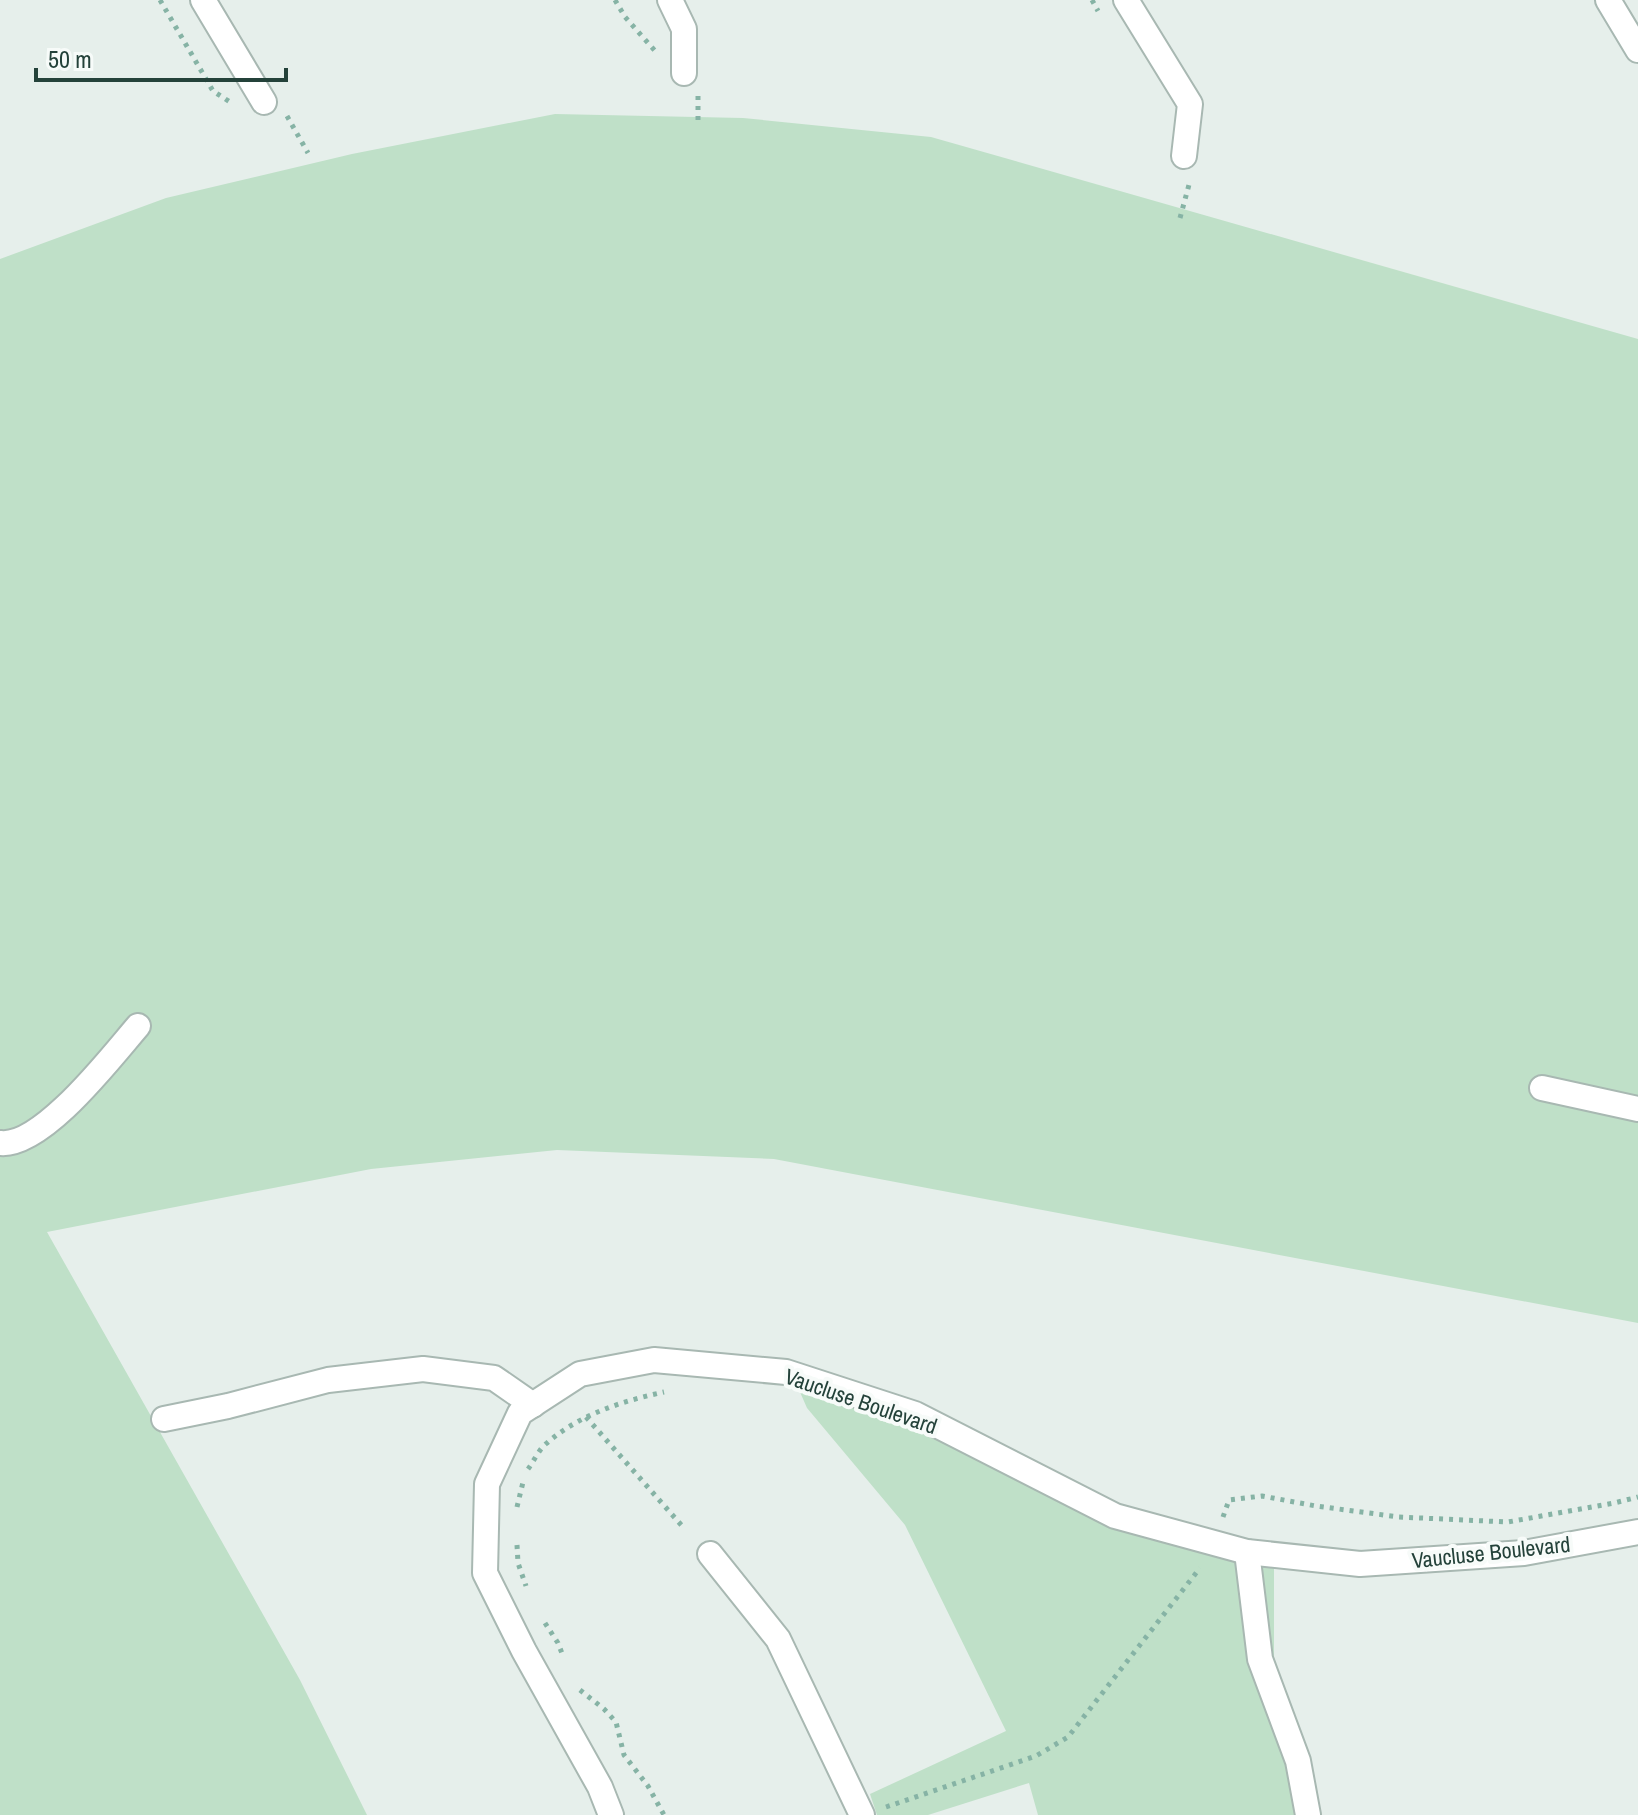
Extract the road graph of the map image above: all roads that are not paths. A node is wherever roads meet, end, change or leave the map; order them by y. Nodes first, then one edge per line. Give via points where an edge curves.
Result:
1 (203, 0) edge
2 (670, 0) edge
3 (1608, 0) edge
4 (1130, 2) edge
5 (1638, 50) edge
6 (684, 73) dead end
7 (264, 102) dead end
8 (1184, 156) road end
9 (138, 1026) dead end
10 (1542, 1088) dead end
11 (1638, 1109) edge
12 (0, 1143) edge
13 (533, 1405) junction
14 (164, 1419) dead end
15 (1638, 1532) edge
16 (1247, 1552) junction
17 (710, 1554) dead end
18 (869, 1812) edge
19 (611, 1815) edge
20 (1308, 1815) edge

1 - 7 street
2 - 6 street via 684,29
3 - 5 street
4 - 8 street via 1190,104
9 - 12 street via 52,1121 10,1144
10 - 11 street
13 - 14 street via 494,1378 423,1369 328,1380
13 - 16 street, Vaucluse Boulevard via 580,1374 654,1360 786,1372 915,1414 1115,1516
13 - 19 street, Vaucluse Boulevard via 520,1413 487,1484 485,1573
15 - 16 street, Vaucluse Boulevard via 1524,1553 1360,1564
16 - 20 street via 1260,1659 1298,1761
17 - 18 street via 778,1639

